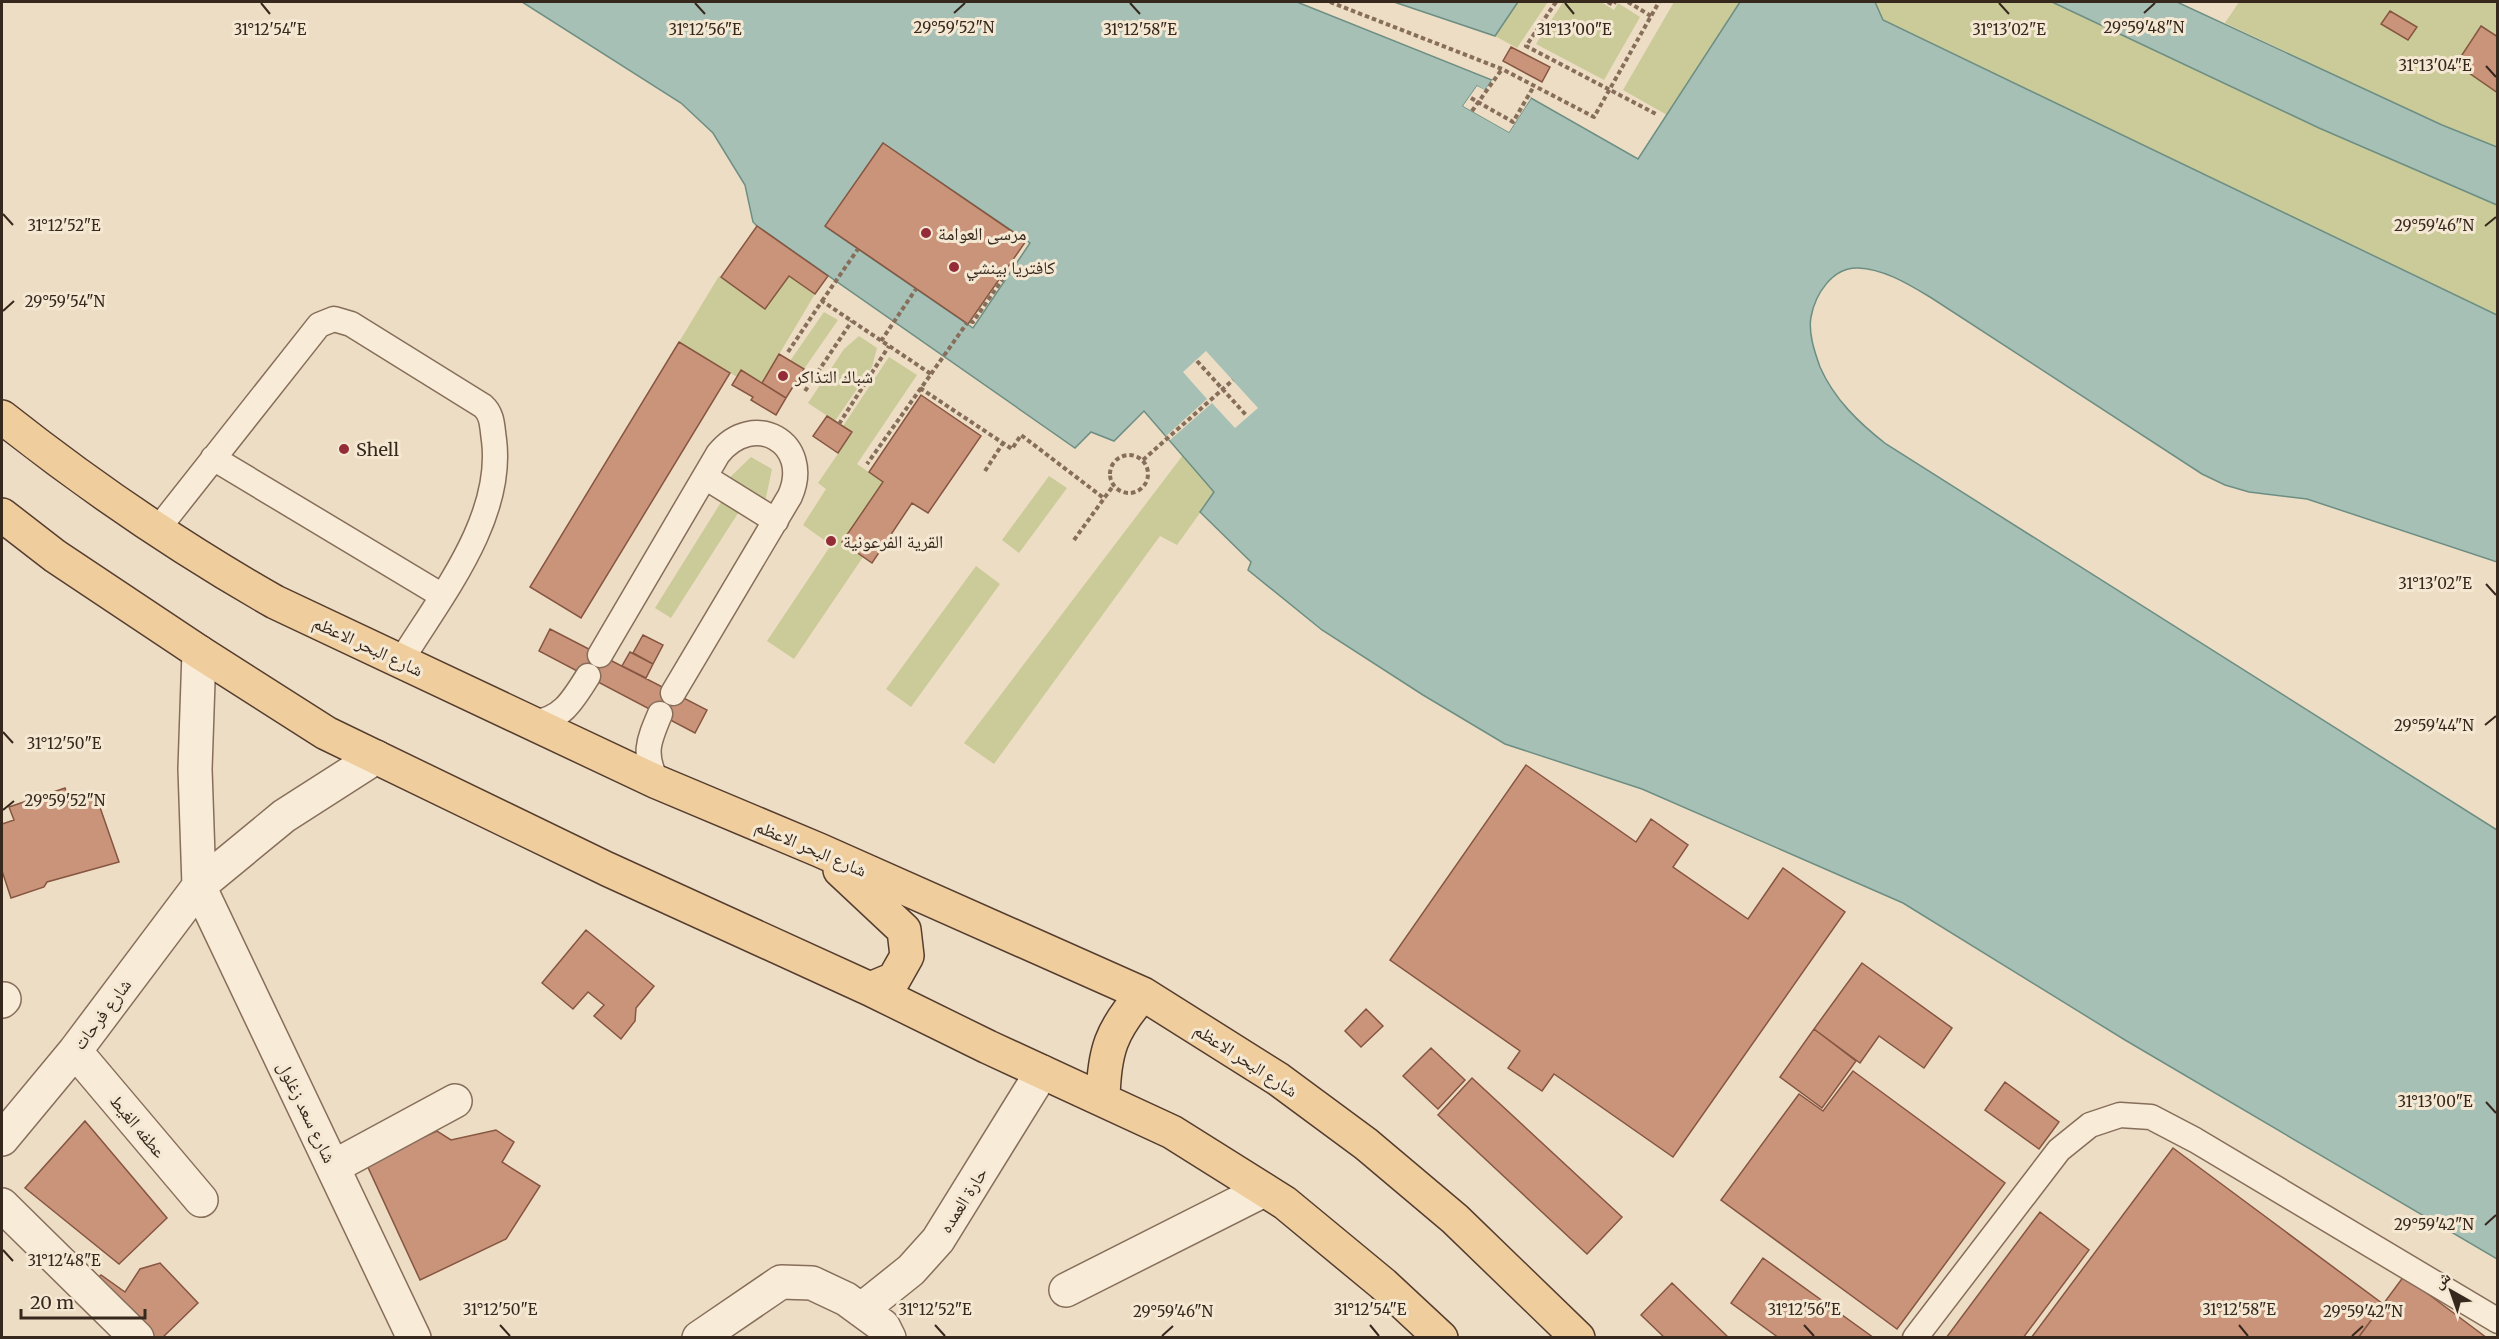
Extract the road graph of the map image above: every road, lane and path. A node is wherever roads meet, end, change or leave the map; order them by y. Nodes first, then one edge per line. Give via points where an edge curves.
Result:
1 (1330, 2) edge
2 (1556, 2) edge
3 (1608, 2) edge
4 (1615, 2) edge
5 (1628, 2) edge
6 (1659, 2) edge
7 (1650, 16) junction
8 (1502, 69) junction
9 (1534, 86) junction
10 (1609, 90) junction
11 (1471, 98) dead end
12 (1479, 102) junction
13 (1472, 111) dead end
14 (1656, 114) dead end
15 (858, 249) dead end
16 (1002, 276) dead end
17 (916, 289) dead end
18 (822, 301) junction
19 (852, 321) junction
20 (881, 341) junction
21 (889, 346) junction
22 (788, 352) dead end
23 (1197, 361) dead end
24 (931, 374) junction
25 (1233, 380) dead end
26 (920, 388) junction
27 (1222, 389) junction
28 (805, 391) dead end
29 (1246, 415) dead end
30 (2, 417) edge
31 (839, 424) dead end
32 (1003, 443) junction
33 (213, 458) junction
34 (1143, 460) junction
35 (867, 464) dead end
36 (985, 471) dead end
37 (705, 477) junction
38 (1113, 486) junction
39 (1105, 499) junction
40 (2, 515) edge
41 (776, 522) junction
42 (157, 530) junction
43 (1074, 540) dead end
44 (441, 595) junction
45 (199, 652) junction
46 (600, 655) dead end
47 (400, 661) junction
48 (588, 676) dead end
49 (674, 693) dead end
50 (660, 714) dead end
51 (532, 723) junction
52 (376, 757) junction
53 (657, 782) junction
54 (819, 850) junction
55 (199, 886) junction
56 (870, 989) junction
57 (1143, 994) junction
58 (75, 1051) junction
59 (1042, 1071) junction
60 (1103, 1098) junction
61 (455, 1101) dead end
62 (2, 1139) edge
63 (333, 1167) junction
64 (1264, 1190) junction
65 (201, 1200) dead end
66 (2, 1205) edge
67 (1066, 1290) dead end
68 (861, 1310) junction
69 (2498, 1321) edge
70 (137, 1338) edge
71 (414, 1338) edge
72 (699, 1338) edge
73 (889, 1338) edge
74 (1441, 1338) edge
75 (1578, 1338) edge
76 (1915, 1338) edge

1 - 8 path
2 - 10 path via 1526,46
3 - 4 path
5 - 7 path
6 - 7 path
7 - 10 path
8 - 9 path
8 - 12 path
9 - 10 path via 1594,117
9 - 12 path via 1513,122
10 - 14 path
11 - 12 path
12 - 13 path
15 - 18 path
16 - 24 path via 973,322 969,322
17 - 20 path
18 - 19 path
18 - 22 path
19 - 20 path
19 - 28 path
20 - 21 path
21 - 24 path
21 - 31 path
23 - 27 path
24 - 26 path
25 - 27 path
26 - 32 path
26 - 35 path
27 - 29 path
27 - 34 path
30 - 42 main road, شارع البحر الاعظم
32 - 36 path
32 - 39 path via 1012,449 1021,435
33 - 42 lane
33 - 44 lane
33 - 44 lane via 319,325 334,319 351,324 483,406 491,416 495,449 489,502 477,535
34 - 38 path via 1128,454 1113,462
34 - 38 path via 1148,468 1145,485 1130,493
37 - 41 lane
37 - 41 lane via 727,444 738,436 763,433 780,440 794,458 797,470 796,484
37 - 46 lane
38 - 39 path
39 - 43 path
40 - 45 main road via 55,556
41 - 49 lane
42 - 47 main road, شارع البحر الاعظم via 275,602
44 - 47 lane
45 - 52 main road via 326,733
45 - 55 street via 195,769
47 - 51 main road, شارع البحر الاعظم
48 - 51 lane via 566,709 544,722
50 - 53 lane via 648,747
51 - 53 main road, شارع البحر الاعظم
52 - 55 street, شارع فرحات via 284,816
52 - 56 main road via 606,869
53 - 54 main road, شارع البحر الاعظم
54 - 56 main road via 904,930 907,956 894,979
54 - 57 main road, شارع البحر الاعظم
55 - 58 street, شارع فرحات
55 - 63 street, شارع سعد زغلول
56 - 59 main road
57 - 60 main road via 1112,1038 1104,1068
57 - 75 main road, شارع البحر الاعظم via 1278,1079 1366,1144 1455,1219
58 - 62 street, شارع فرحات
58 - 65 street, عطفه الغيط
59 - 60 main road
59 - 68 street, حارة العمده via 938,1240 911,1270
60 - 64 main road via 1172,1132
61 - 63 street
63 - 71 street, شارع سعد زغلول
64 - 67 street
64 - 74 main road via 1383,1284
66 - 70 street
68 - 72 street via 812,1283 781,1282
68 - 73 street via 883,1326
69 - 76 lane via 2195,1140 2151,1117 2120,1115 2090,1125 2060,1150

